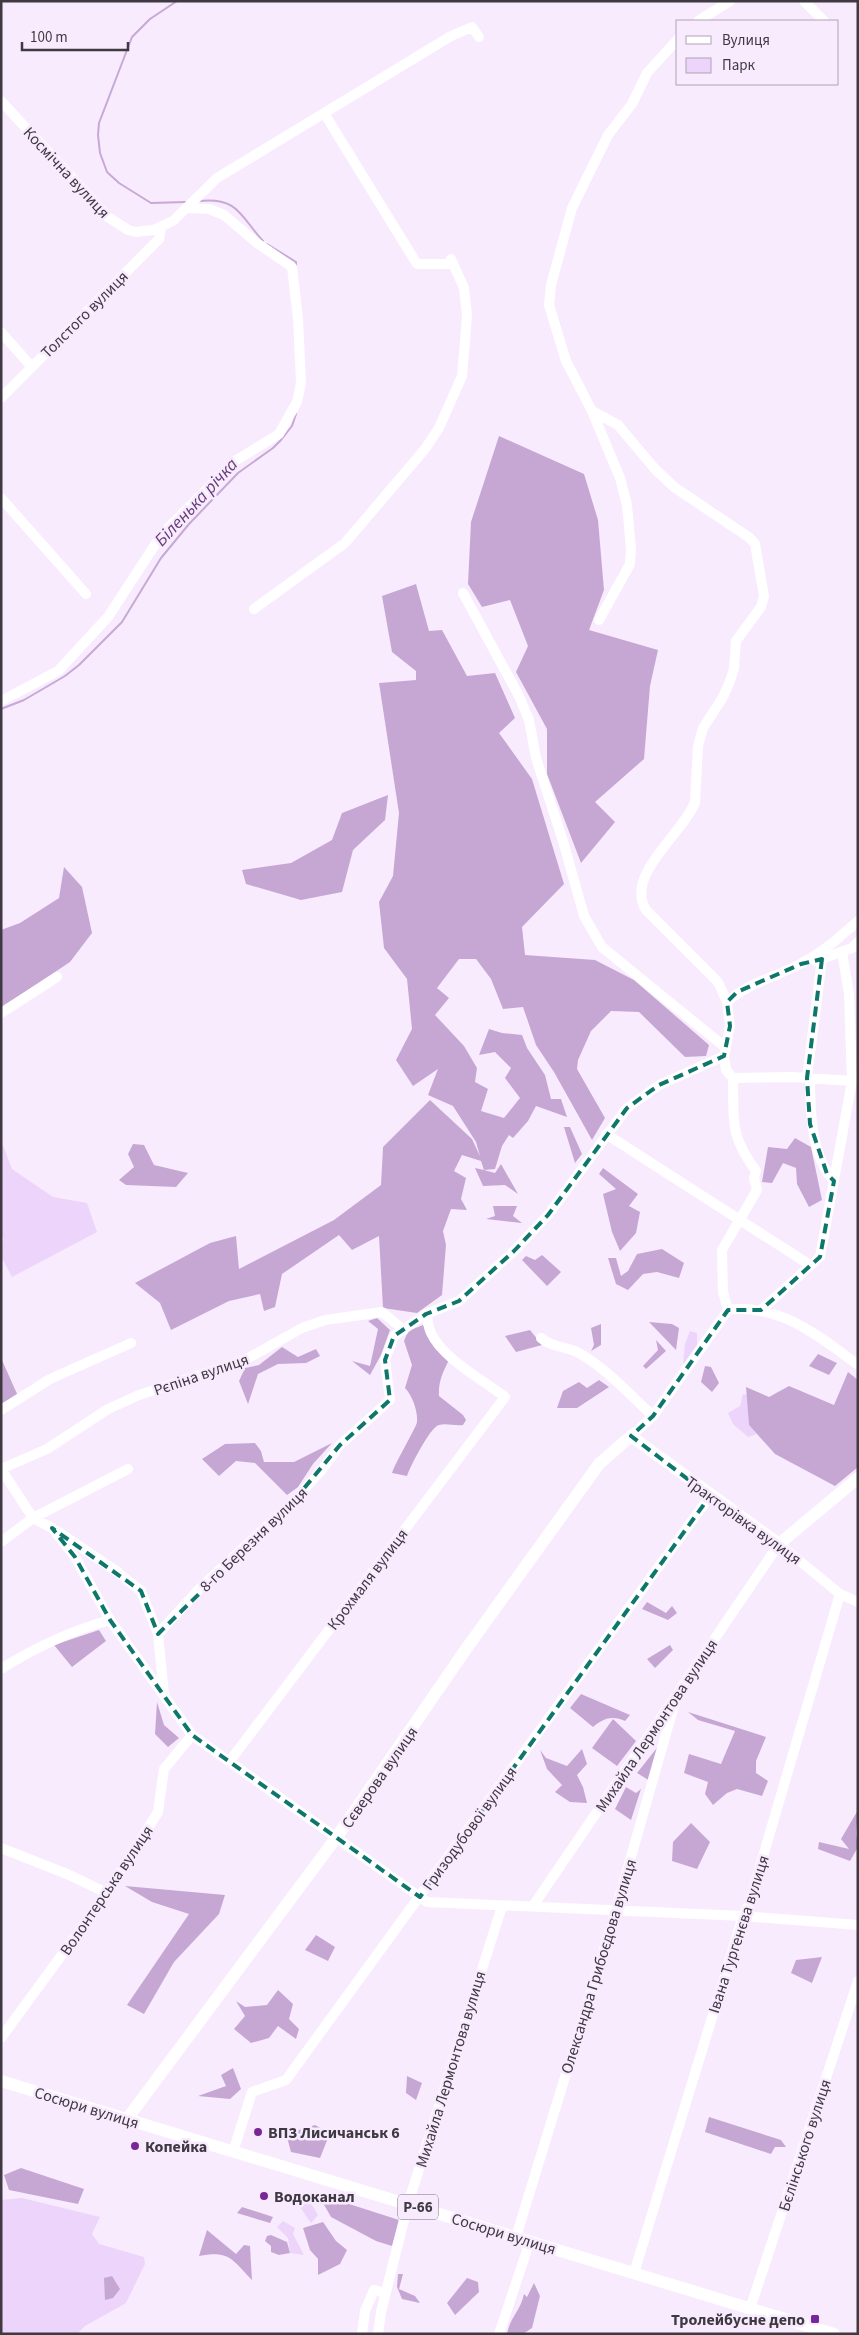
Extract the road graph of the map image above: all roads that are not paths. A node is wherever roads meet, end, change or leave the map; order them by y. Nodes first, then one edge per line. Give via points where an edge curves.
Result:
1 (730, 1) edge
2 (804, 1) edge
3 (700, 20) edge
4 (823, 20) edge
5 (479, 36) dead end
6 (676, 41) edge
7 (1, 101) edge
8 (324, 113) junction
9 (190, 206) junction
10 (161, 228) junction
11 (1, 332) edge
12 (31, 366) junction
13 (1, 398) edge
14 (592, 411) junction
15 (1, 498) edge
16 (463, 593) dead end
17 (86, 594) dead end
18 (254, 609) dead end
19 (599, 620) dead end
20 (3, 697) edge
21 (858, 921) edge
22 (858, 942) edge
23 (842, 952) junction
24 (822, 960) junction
25 (801, 964) junction
26 (57, 976) dead end
27 (727, 1002) junction
28 (1, 1013) edge
29 (725, 1052) junction
30 (733, 1078) junction
31 (809, 1079) junction
32 (852, 1081) junction
33 (606, 1134) junction
34 (834, 1181) junction
35 (738, 1220) junction
36 (810, 1265) junction
37 (728, 1310) junction
38 (761, 1310) junction
39 (426, 1314) junction
40 (404, 1330) junction
41 (540, 1338) dead end
42 (131, 1343) dead end
43 (858, 1365) edge
44 (1, 1410) edge
45 (653, 1416) junction
46 (630, 1436) junction
47 (1, 1469) edge
48 (128, 1469) dead end
49 (858, 1478) edge
50 (710, 1496) junction
51 (33, 1518) junction
52 (52, 1528) junction
53 (1, 1542) edge
54 (779, 1544) junction
55 (840, 1594) junction
56 (858, 1602) edge
57 (110, 1620) junction
58 (158, 1634) junction
59 (1, 1668) edge
60 (164, 1695) junction
61 (677, 1695) junction
62 (192, 1735) junction
63 (229, 1762) junction
64 (336, 1838) junction
65 (1, 1848) edge
66 (107, 1893) junction
67 (420, 1897) junction
68 (502, 1906) junction
69 (533, 1906) junction
70 (616, 1909) junction
71 (742, 1916) junction
72 (858, 1925) edge
73 (858, 1981) edge
74 (1, 2038) edge
75 (1, 2081) edge
76 (127, 2119) junction
77 (233, 2152) junction
78 (408, 2204) junction
79 (516, 2237) junction
80 (530, 2241) junction
81 (634, 2273) junction
82 (386, 2293) junction
83 (750, 2309) junction
84 (362, 2334) edge
85 (378, 2334) edge
86 (499, 2334) edge
87 (834, 2334) edge

1 - 3 street
2 - 4 street
5 - 8 street, Космічна вулиця via 472,26 468,27
6 - 14 street via 647,73 632,104 608,135 572,208 551,285 549,304 566,361
7 - 10 street, Космічна вулиця via 108,217 136,232
8 - 9 street, Космічна вулиця via 217,178
8 - 18 street via 417,264 452,262 464,288 467,315 462,376 425,449 345,543
9 - 10 street, Космічна вулиця
9 - 20 street via 224,215 292,267 301,383 297,402 279,434 235,461 162,534 108,618 58,671
10 - 12 street, Толстого вулиця via 160,239
11 - 12 street
12 - 13 street, Толстого вулиця
14 - 19 street via 620,478 627,505 631,548 630,564
14 - 27 street via 618,425 674,487 742,531 755,544 764,596 761,607 736,641 730,681 703,728 698,746 692,810 662,848 640,890 646,910 718,982
15 - 17 street
16 - 29 street via 529,720 536,758 584,916 602,947
21 - 25 street via 833,944
22 - 23 street
23 - 24 street
23 - 32 street via 849,994
24 - 25 street
24 - 31 street
25 - 27 street via 756,982 737,992
26 - 28 street
27 - 29 street via 730,1026
29 - 30 street via 726,1070
29 - 33 street via 659,1085 627,1108
30 - 31 street
30 - 35 street via 734,1130 738,1144 756,1171 757,1190
31 - 32 street
31 - 34 street via 810,1124 827,1174
32 - 34 street
33 - 35 street
33 - 39 street via 548,1215 514,1251 459,1301
34 - 36 street via 820,1257
35 - 36 street
35 - 37 street via 722,1250 723,1292
36 - 38 street
37 - 38 street
37 - 45 street
38 - 43 street via 784,1316
39 - 40 street
39 - 63 street, Крохмаля вулиця via 431,1334 444,1350 505,1397
40 - 47 street, Рєпіна вулиця via 382,1312 325,1320 302,1328 245,1360 139,1395 108,1409 47,1449
40 - 58 street, 8-го Березня вулиця via 394,1336 385,1360 390,1400 340,1445 291,1504 202,1586
41 - 45 street via 546,1343 579,1353
42 - 44 street via 50,1379
45 - 46 street
46 - 50 main road, Тракторівка вулиця
46 - 64 main road, Сєверова вулиця via 599,1464
47 - 51 street
48 - 51 street
49 - 54 main road
50 - 54 main road, Тракторівка вулиця
50 - 67 street, Гризодубової вулиця
51 - 52 street
51 - 53 street
52 - 57 street via 75,1557
52 - 58 street via 141,1591
54 - 55 street, Тракторівка вулиця
54 - 61 street, Михайла Лермонтова вулиця
55 - 56 street, Тракторівка вулиця
55 - 71 street, Івана Тургенєва вулиця via 749,1904
57 - 59 street via 80,1628
57 - 60 street
58 - 60 street
60 - 62 street
61 - 69 street, Михайла Лермонтова вулиця
61 - 70 street, Олександра Грибоєдова вулиця
62 - 63 street
62 - 66 street, Волонтерська вулиця via 164,1769 158,1812
63 - 64 street
64 - 67 street
64 - 76 main road, Сєверова вулиця
65 - 66 street
66 - 74 street, Волонтерська вулиця
67 - 68 street via 428,1902
67 - 77 street, Гризодубової вулиця via 286,2080 252,2092
68 - 69 street
68 - 78 street, Михайла Лермонтова вулиця
69 - 70 street
70 - 71 street
70 - 79 street, Олександра Грибоєдова вулиця
71 - 72 street
71 - 81 street, Івана Тургенєва вулиця
73 - 83 street, Бєлінського вулиця
75 - 76 main road, Сосюри вулиця / Р-66
76 - 77 main road, Сосюри вулиця / Р-66
77 - 78 main road, Сосюри вулиця / Р-66
78 - 79 main road, Сосюри вулиця / Р-66
78 - 82 street, Михайла Лермонтова вулиця
79 - 80 main road, Сосюри вулиця / Р-66
80 - 81 main road, Сосюри вулиця / Р-66
80 - 86 street
81 - 83 main road, Сосюри вулиця / Р-66
82 - 84 street via 374,2290 365,2311
82 - 85 street, Михайла Лермонтова вулиця
83 - 87 main road, Сосюри вулиця / Р-66

